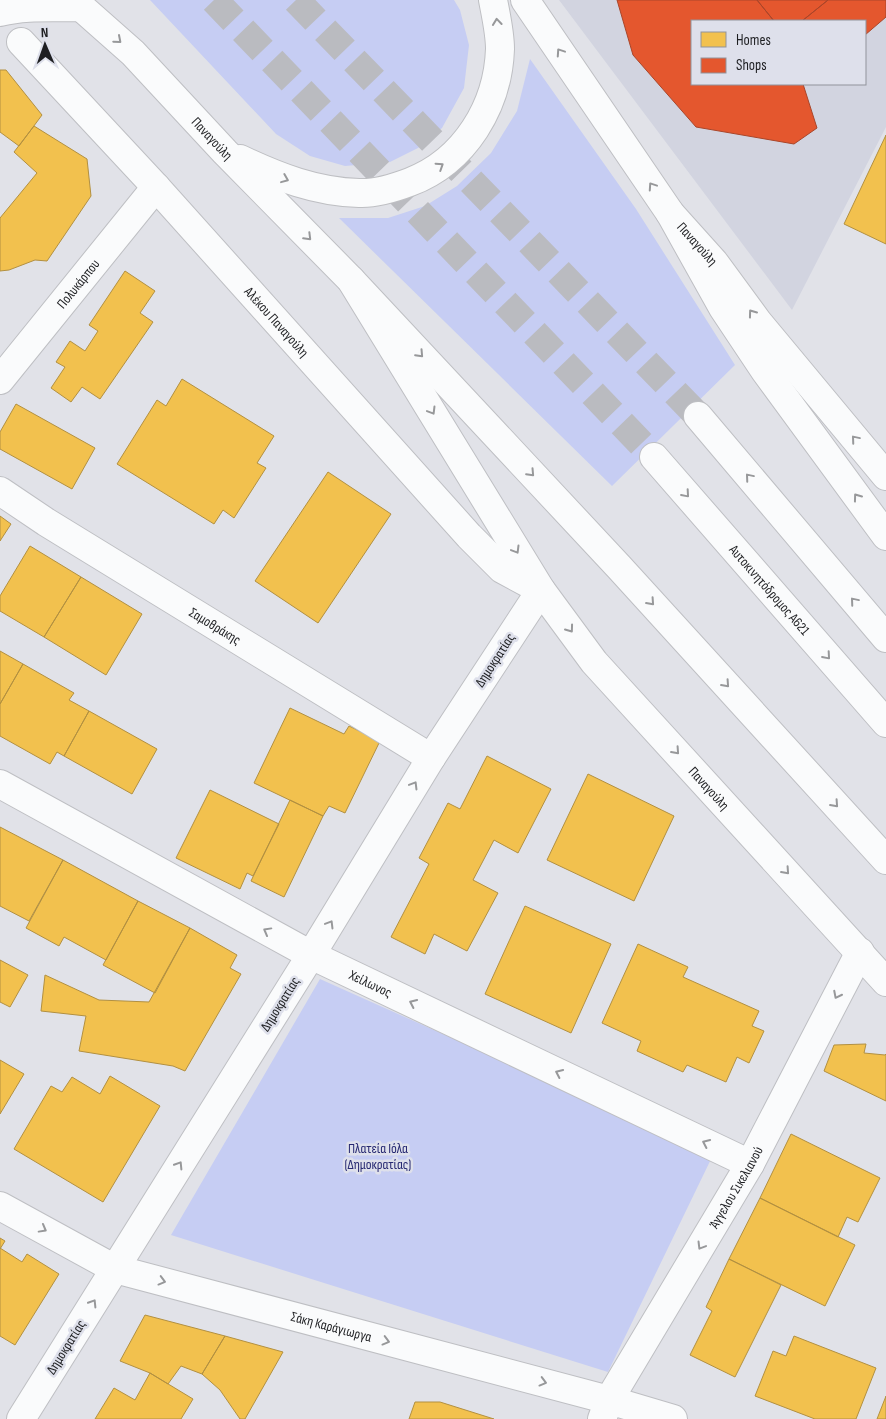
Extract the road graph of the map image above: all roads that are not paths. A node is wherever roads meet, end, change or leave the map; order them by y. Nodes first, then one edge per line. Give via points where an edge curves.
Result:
1 (494, 0) edge
2 (525, 0) edge
3 (77, 2) edge
4 (0, 12) edge
5 (21, 42) dead end
6 (225, 152) junction
7 (156, 187) junction
8 (670, 213) junction
9 (351, 280) junction
10 (0, 380) edge
11 (698, 416) tunnel mouth
12 (654, 457) tunnel mouth
13 (886, 476) edge
14 (0, 492) edge
15 (886, 536) edge
16 (541, 590) junction
17 (886, 638) edge
18 (886, 724) edge
19 (431, 758) junction
20 (0, 784) edge
21 (886, 860) edge
22 (860, 952) junction
23 (311, 955) junction
24 (886, 982) edge
25 (750, 1164) junction
26 (0, 1206) edge
27 (114, 1269) junction
28 (606, 1409) edge
29 (21, 1419) edge
30 (673, 1419) edge

6 -> 1 main road via 298,184 328,191 361,193 394,188 422,178 449,160 485,114 500,48
8 -> 2 main road, Παναγούλη
3 - 4 main road via 61,8 40,6
3 -> 6 main road, Παναγούλη via 133,53
5 - 7 main road, Αλέκου Παναγούλη
6 -> 9 main road, Παναγούλη
7 - 10 main road, Πολυκάρπου
7 - 16 main road, Αλέκου Παναγούλη via 469,536 502,569
13 -> 8 main road, Παναγούλη via 758,322 714,262
15 -> 8 main road via 765,371 723,308
9 -> 16 main road, Παναγούλη
9 -> 21 main road via 619,566
17 -> 11 main road
12 -> 18 main road, Αυτοκινητόδρομος Α621
14 - 19 main road, Σαμοθράκης
16 - 19 main road, Δημοκρατίας
16 -> 22 main road, Παναγούλη via 594,662
23 -> 19 main road, Δημοκρατίας
23 -> 20 main road, Χείλωνος
22 - 24 main road, Παναγούλη
22 -> 25 main road, Άγγελου Σικελιανού
25 -> 23 main road, Χείλωνος
27 -> 23 main road, Δημοκρατίας
25 -> 28 main road, Άγγελου Σικελιανού
26 -> 27 main road, Σάκη Καράγιωργα
27 -> 28 main road, Σάκη Καράγιωργα
29 -> 27 main road, Δημοκρατίας
28 - 30 main road, Σάκη Καράγιωργα

